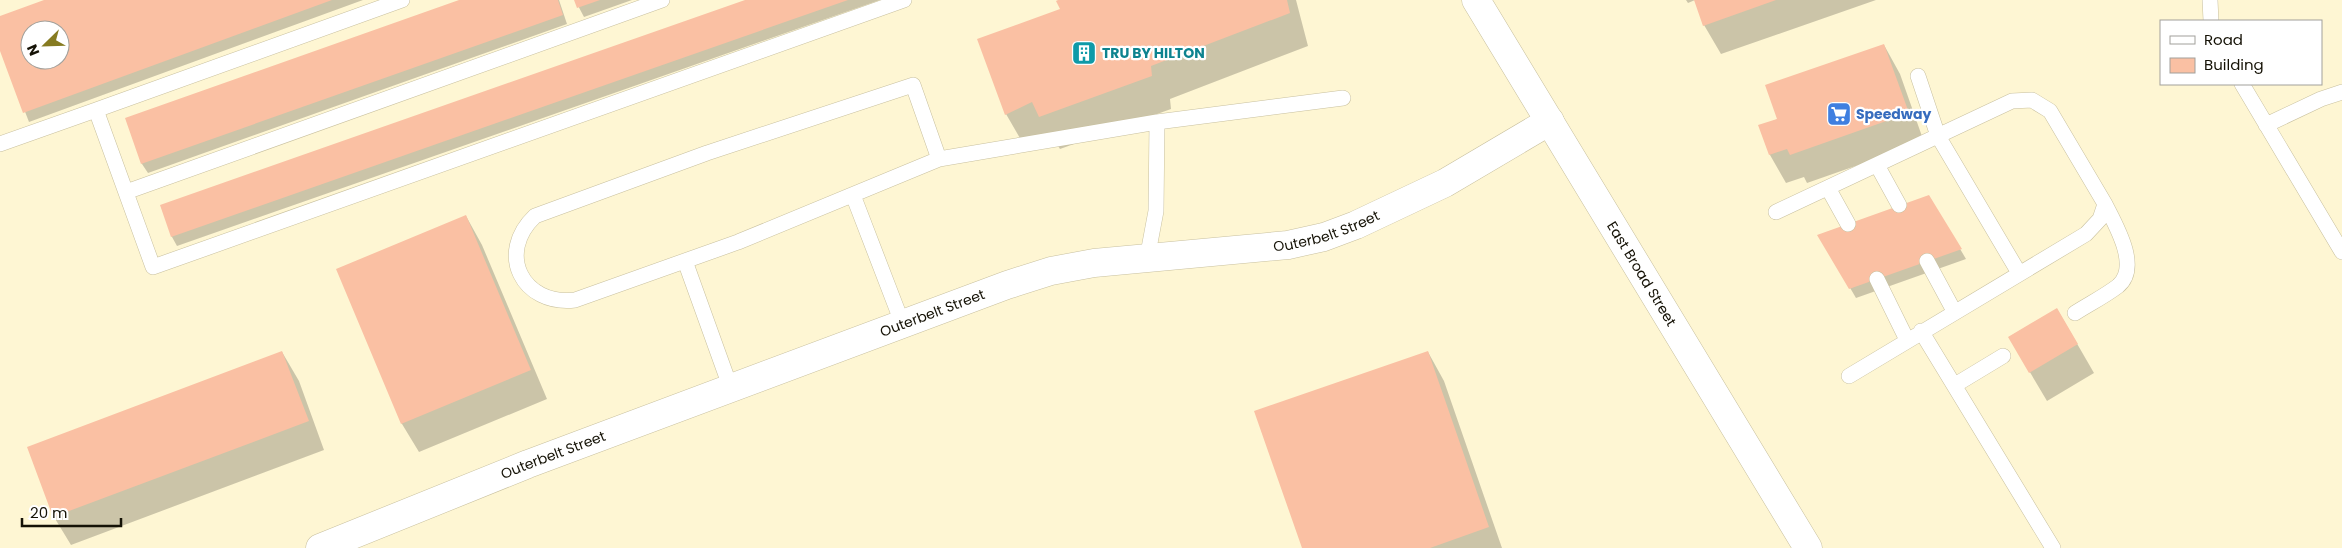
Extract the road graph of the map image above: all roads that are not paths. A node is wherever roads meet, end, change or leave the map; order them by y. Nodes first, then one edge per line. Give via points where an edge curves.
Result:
1 (402, 0) edge
2 (662, 0) edge
3 (904, 0) edge
4 (1476, 0) edge
5 (2210, 0) edge
6 (2211, 20) edge
7 (1918, 76) dead end
8 (2243, 85) edge
9 (2342, 92) edge
10 (1343, 98) dead end
11 (96, 110) junction
12 (1550, 121) junction
13 (1156, 122) junction
14 (2266, 125) junction
15 (1938, 136) junction
16 (0, 144) edge
17 (939, 160) junction
18 (1876, 165) junction
19 (1828, 188) junction
20 (126, 192) junction
21 (853, 195) junction
22 (2105, 204) junction
23 (1899, 206) dead end
24 (1776, 212) dead end
25 (1848, 224) dead end
26 (2342, 252) edge
27 (1146, 259) junction
28 (685, 261) junction
29 (1927, 261) dead end
30 (2019, 273) junction
31 (1877, 279) dead end
32 (1954, 311) junction
33 (2075, 312) dead end
34 (903, 325) junction
35 (1921, 331) junction
36 (1907, 340) junction
37 (2003, 356) dead end
38 (1849, 376) dead end
39 (1956, 385) junction
40 (731, 388) junction
41 (320, 548) edge
42 (1808, 548) edge
43 (2053, 548) edge

1 - 11 lane
2 - 20 lane
3 - 20 lane via 153,267
4 - 12 main road, East Broad Street
5 - 6 lane
7 - 15 lane
8 - 14 lane
9 - 14 lane
10 - 13 lane
11 - 16 lane
11 - 20 lane
12 - 27 main road, Outerbelt Street via 1445,183 1324,237 1288,245
12 - 42 main road, East Broad Street
13 - 17 lane
13 - 27 lane via 1156,211
14 - 26 lane
15 - 18 lane
15 - 22 lane via 2012,101 2032,100 2050,111
15 - 30 lane
17 - 21 lane
17 - 28 lane via 912,84 534,216 525,225 516,249 520,275 527,285 537,294 561,302
18 - 19 lane
18 - 23 lane
19 - 24 lane
19 - 25 lane
21 - 28 lane
21 - 34 lane
22 - 30 lane via 2100,219 2086,234
22 - 33 lane via 2125,247 2129,268 2120,285
27 - 34 main road, Outerbelt Street via 1094,263 1051,271
28 - 40 lane
29 - 32 lane
30 - 32 lane
31 - 36 lane
32 - 35 lane
34 - 40 main road, Outerbelt Street
35 - 36 lane
35 - 39 lane
36 - 38 lane
37 - 39 lane
39 - 43 lane
40 - 41 main road, Outerbelt Street via 528,464

